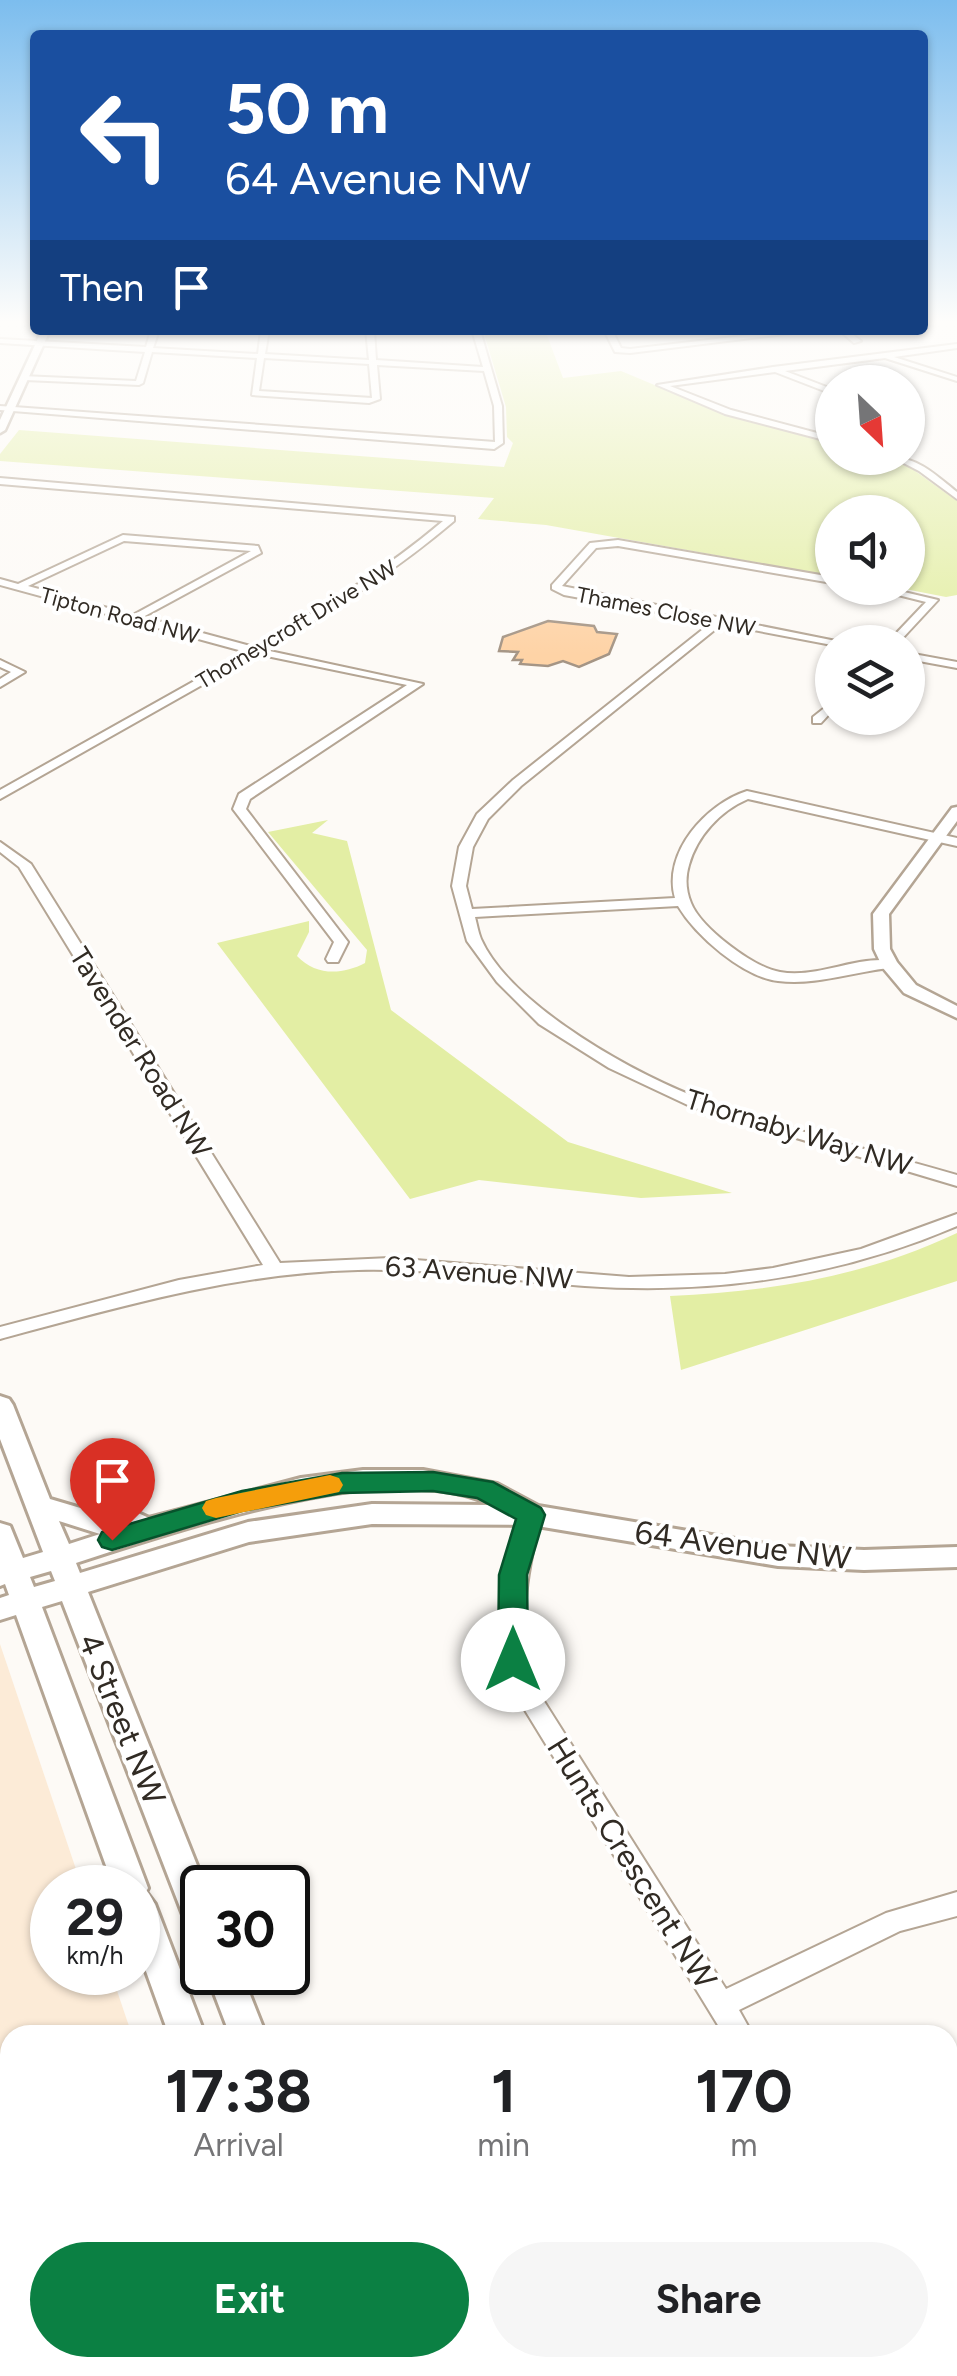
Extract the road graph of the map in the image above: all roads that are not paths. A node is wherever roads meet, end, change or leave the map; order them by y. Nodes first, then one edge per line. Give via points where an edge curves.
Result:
1 (336, 434) edge
2 (499, 434) edge
3 (925, 474) edge
4 (957, 475) edge
5 (0, 481) edge
6 (938, 481) junction
7 (957, 496) edge
8 (815, 577) edge
9 (0, 582) edge
10 (19, 587) junction
11 (925, 598) edge
12 (134, 618) junction
13 (720, 621) junction
14 (909, 625) edge
15 (815, 638) edge
16 (256, 651) junction
17 (925, 659) edge
18 (0, 663) edge
19 (957, 665) edge
20 (0, 684) edge
21 (0, 795) edge
22 (957, 811) edge
23 (938, 837) junction
24 (957, 842) edge
25 (0, 846) edge
26 (682, 902) junction
27 (470, 913) junction
28 (332, 960) dead end
29 (888, 964) junction
30 (957, 1013) edge
31 (957, 1181) edge
32 (957, 1219) edge
33 (273, 1267) junction
34 (0, 1332) edge
35 (0, 1405) edge
36 (39, 1504) junction
37 (531, 1515) junction
38 (171, 1521) junction
39 (0, 1533) edge
40 (59, 1557) junction
41 (957, 1557) edge
42 (71, 1588) junction
43 (9, 1589) edge
44 (122, 1865) edge
45 (180, 1865) edge
46 (957, 1904) edge
47 (160, 1963) edge
48 (232, 1995) edge
49 (720, 2005) junction
50 (183, 2025) edge
51 (244, 2025) edge
52 (733, 2025) edge

1 - 2 street via 494,446
3 - 6 street
4 - 6 street
5 - 16 street, Thorneycroft Drive NW via 451,520 374,580
6 - 7 street
8 - 13 street, Thames Close NW via 618,542 593,545 556,587
9 - 10 street, Tipton Road NW
10 - 12 street, Tipton Road NW
10 - 12 street via 123,538 258,552
11 - 14 street via 933,600
12 - 16 street, Tipton Road NW
13 - 15 street, Thames Close NW
13 - 27 street, Thornaby Way NW via 482,817 466,847 460,886
16 - 21 street, Thorneycroft Drive NW
16 - 28 street, Tipton Road NW via 417,684 244,797 239,808 341,942
17 - 19 street
18 - 20 street via 19,672
22 - 23 street
23 - 24 street
23 - 26 street via 747,795 734,798 698,829 682,868
23 - 29 street via 881,914
25 - 33 street, Tavender Road NW via 24,864
26 - 27 street
26 - 29 street via 698,924 777,978
27 - 31 street, Thornaby Way NW via 474,941 502,979 544,1021 615,1065 698,1104
29 - 30 street via 910,988
32 - 33 street, 63 Avenue NW via 872,1253 752,1278 584,1281 446,1265
33 - 34 street, 63 Avenue NW
35 - 36 main road, 4 Street NW
36 - 38 main road via 104,1525
36 - 40 main road, 4 Street NW
37 - 38 main road, 64 Avenue NW via 483,1489 384,1480 296,1490
37 - 41 main road, 64 Avenue NW via 778,1556
37 - 42 main road, 64 Avenue NW via 372,1514 294,1523
37 - 49 street, Hunts Crescent NW via 513,1575 513,1660 524,1689
38 - 40 main road, 64 Avenue NW
39 - 43 main road, 4 Street NW
40 - 42 main road, 4 Street NW
40 - 43 main road, 64 Avenue NW
42 - 43 main road, 64 Avenue NW
42 - 45 main road, 4 Street NW
43 - 44 main road, 4 Street NW
46 - 49 street via 895,1921
47 - 50 main road
48 - 51 main road
49 - 52 street, Hunts Crescent NW

